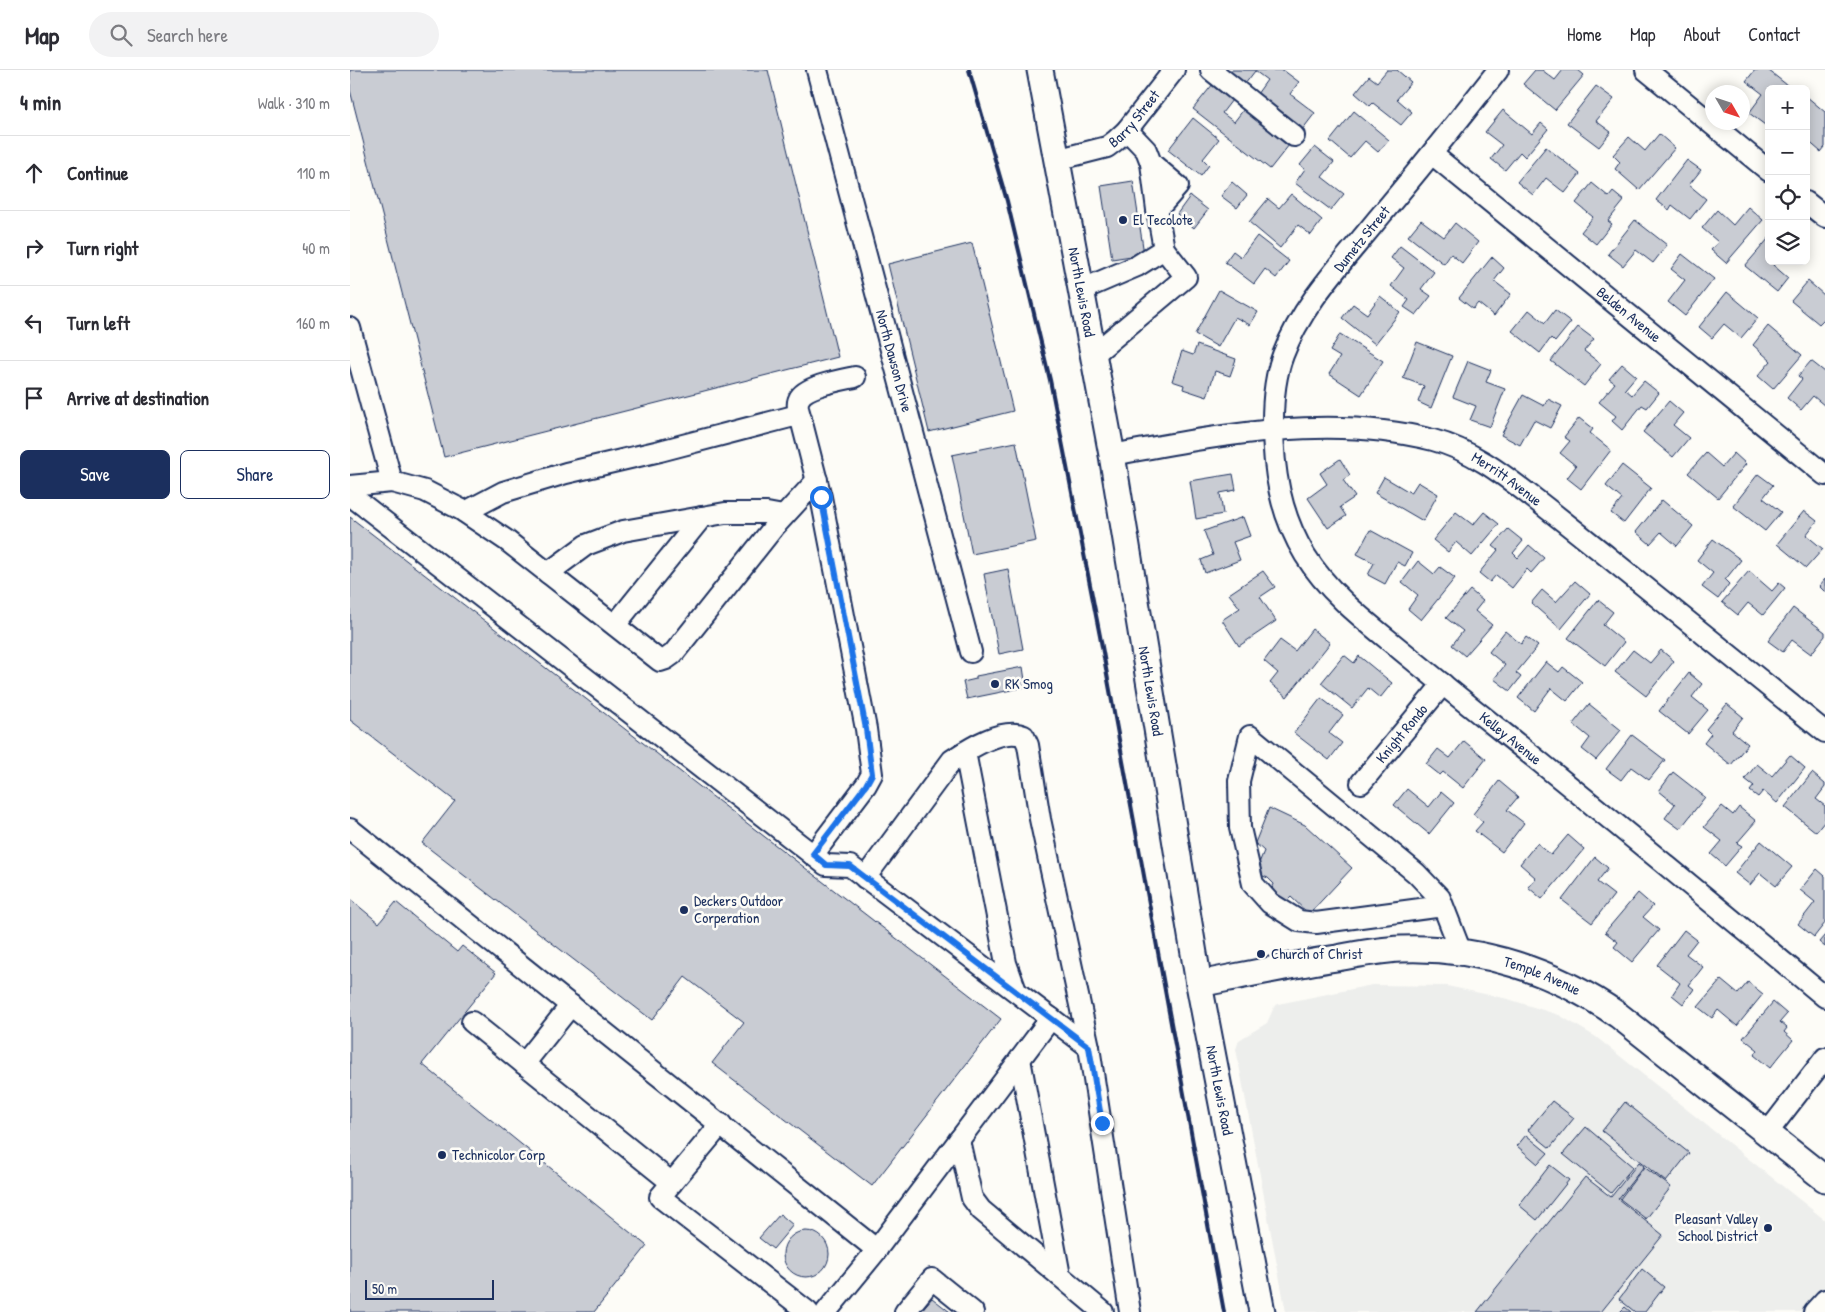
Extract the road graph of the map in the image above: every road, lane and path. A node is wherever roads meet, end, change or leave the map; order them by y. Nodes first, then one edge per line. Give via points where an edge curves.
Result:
1 (817, 70) edge
2 (1040, 70) edge
3 (1174, 70) edge
4 (1211, 70) edge
5 (1498, 70) edge
6 (1646, 70) edge
7 (1127, 130) junction
8 (1294, 136) dead end
9 (1432, 154) junction
10 (1056, 160) junction
11 (1765, 168) edge
12 (1810, 205) edge
13 (1825, 217) edge
14 (1164, 249) junction
15 (1081, 290) junction
16 (350, 328) edge
17 (1093, 355) junction
18 (855, 377) dead end
19 (801, 419) junction
20 (1273, 430) junction
21 (1112, 455) junction
22 (1825, 475) edge
23 (817, 480) junction
24 (392, 482) junction
25 (350, 486) edge
26 (350, 495) edge
27 (465, 512) junction
28 (783, 516) junction
29 (702, 517) junction
30 (548, 573) junction
31 (615, 625) junction
32 (971, 652) dead end
33 (1443, 684) junction
34 (1825, 732) edge
35 (965, 752) junction
36 (1361, 783) dead end
37 (350, 829) edge
38 (813, 854) junction
39 (865, 878) junction
40 (1443, 906) junction
41 (1461, 952) junction
42 (1199, 984) junction
43 (1016, 991) junction
44 (1825, 997) edge
45 (571, 1005) junction
46 (1051, 1018) junction
47 (472, 1022) dead end
48 (1089, 1047) junction
49 (1825, 1058) edge
50 (1020, 1059) junction
51 (524, 1064) junction
52 (720, 1124) junction
53 (1768, 1132) junction
54 (959, 1140) junction
55 (1825, 1179) edge
56 (672, 1183) junction
57 (877, 1249) junction
58 (1060, 1276) junction
59 (1825, 1300) edge
60 (808, 1312) edge
61 (826, 1312) edge
62 (905, 1312) edge
63 (973, 1312) edge
64 (1103, 1312) edge
65 (1130, 1312) edge
66 (1262, 1312) edge
67 (1814, 1312) edge

1 - 32 street, North Dawson Drive
2 - 10 main road, North Lewis Road
3 - 7 street, Barry Street
4 - 8 street
5 - 9 street, Dumetz Street
6 - 11 street
7 - 10 street, Barry Street via 1106,147
7 - 14 street via 1146,150 1151,163 1178,186 1157,210
9 - 20 street, Dumetz Street via 1330,278 1296,328 1280,364 1274,392
9 - 22 street, Belden Avenue
10 - 15 main road, North Lewis Road
12 - 13 street
14 - 15 street via 1137,266
14 - 17 street via 1186,277
15 - 17 main road, North Lewis Road
16 - 24 street
17 - 21 main road, North Lewis Road
18 - 19 street via 806,390 799,399
19 - 23 street
19 - 27 street via 794,416 566,473 503,492
20 - 21 street, Merritt Avenue
20 - 33 street, Kelley Avenue via 1282,502 1291,530 1306,556 1348,605
20 - 34 street, Merritt Avenue via 1396,432 1434,440 1480,458 1550,510
21 - 42 main road, North Lewis Road
23 - 28 street
23 - 38 street via 872,774
24 - 25 street
24 - 27 street via 425,491
26 - 38 street
27 - 30 street
28 - 29 street via 725,513
28 - 31 street via 678,649 666,659 660,661
29 - 30 street via 624,531 586,545
29 - 31 street
30 - 31 street
33 - 36 street, Knight Rondo
33 - 44 street, Kelley Avenue
35 - 39 street via 952,760
35 - 43 street via 1006,964
35 - 48 street via 992,738 1017,733 1024,736 1028,745 1040,819
37 - 45 street
38 - 39 street via 826,865 850,866
39 - 43 street
40 - 40 street via 1316,923 1299,921 1270,903 1253,884 1240,828 1239,782 1250,736 1416,873 1440,898
40 - 41 street
41 - 42 main road, Temple Avenue via 1423,949 1377,951
41 - 53 main road, Temple Avenue via 1526,967 1596,1000
42 - 66 main road, North Lewis Road
43 - 46 street
45 - 51 street
45 - 52 street
46 - 48 street
46 - 50 street
47 - 51 street
48 - 65 street
49 - 53 street
50 - 54 street
50 - 58 street
51 - 56 street
52 - 56 street
52 - 57 street
53 - 55 main road, Temple Avenue
54 - 57 street
54 - 58 street via 972,1198 981,1210
56 - 60 street via 660,1197
57 - 61 street
58 - 64 street
59 - 67 street
62 - 63 street via 932,1279

